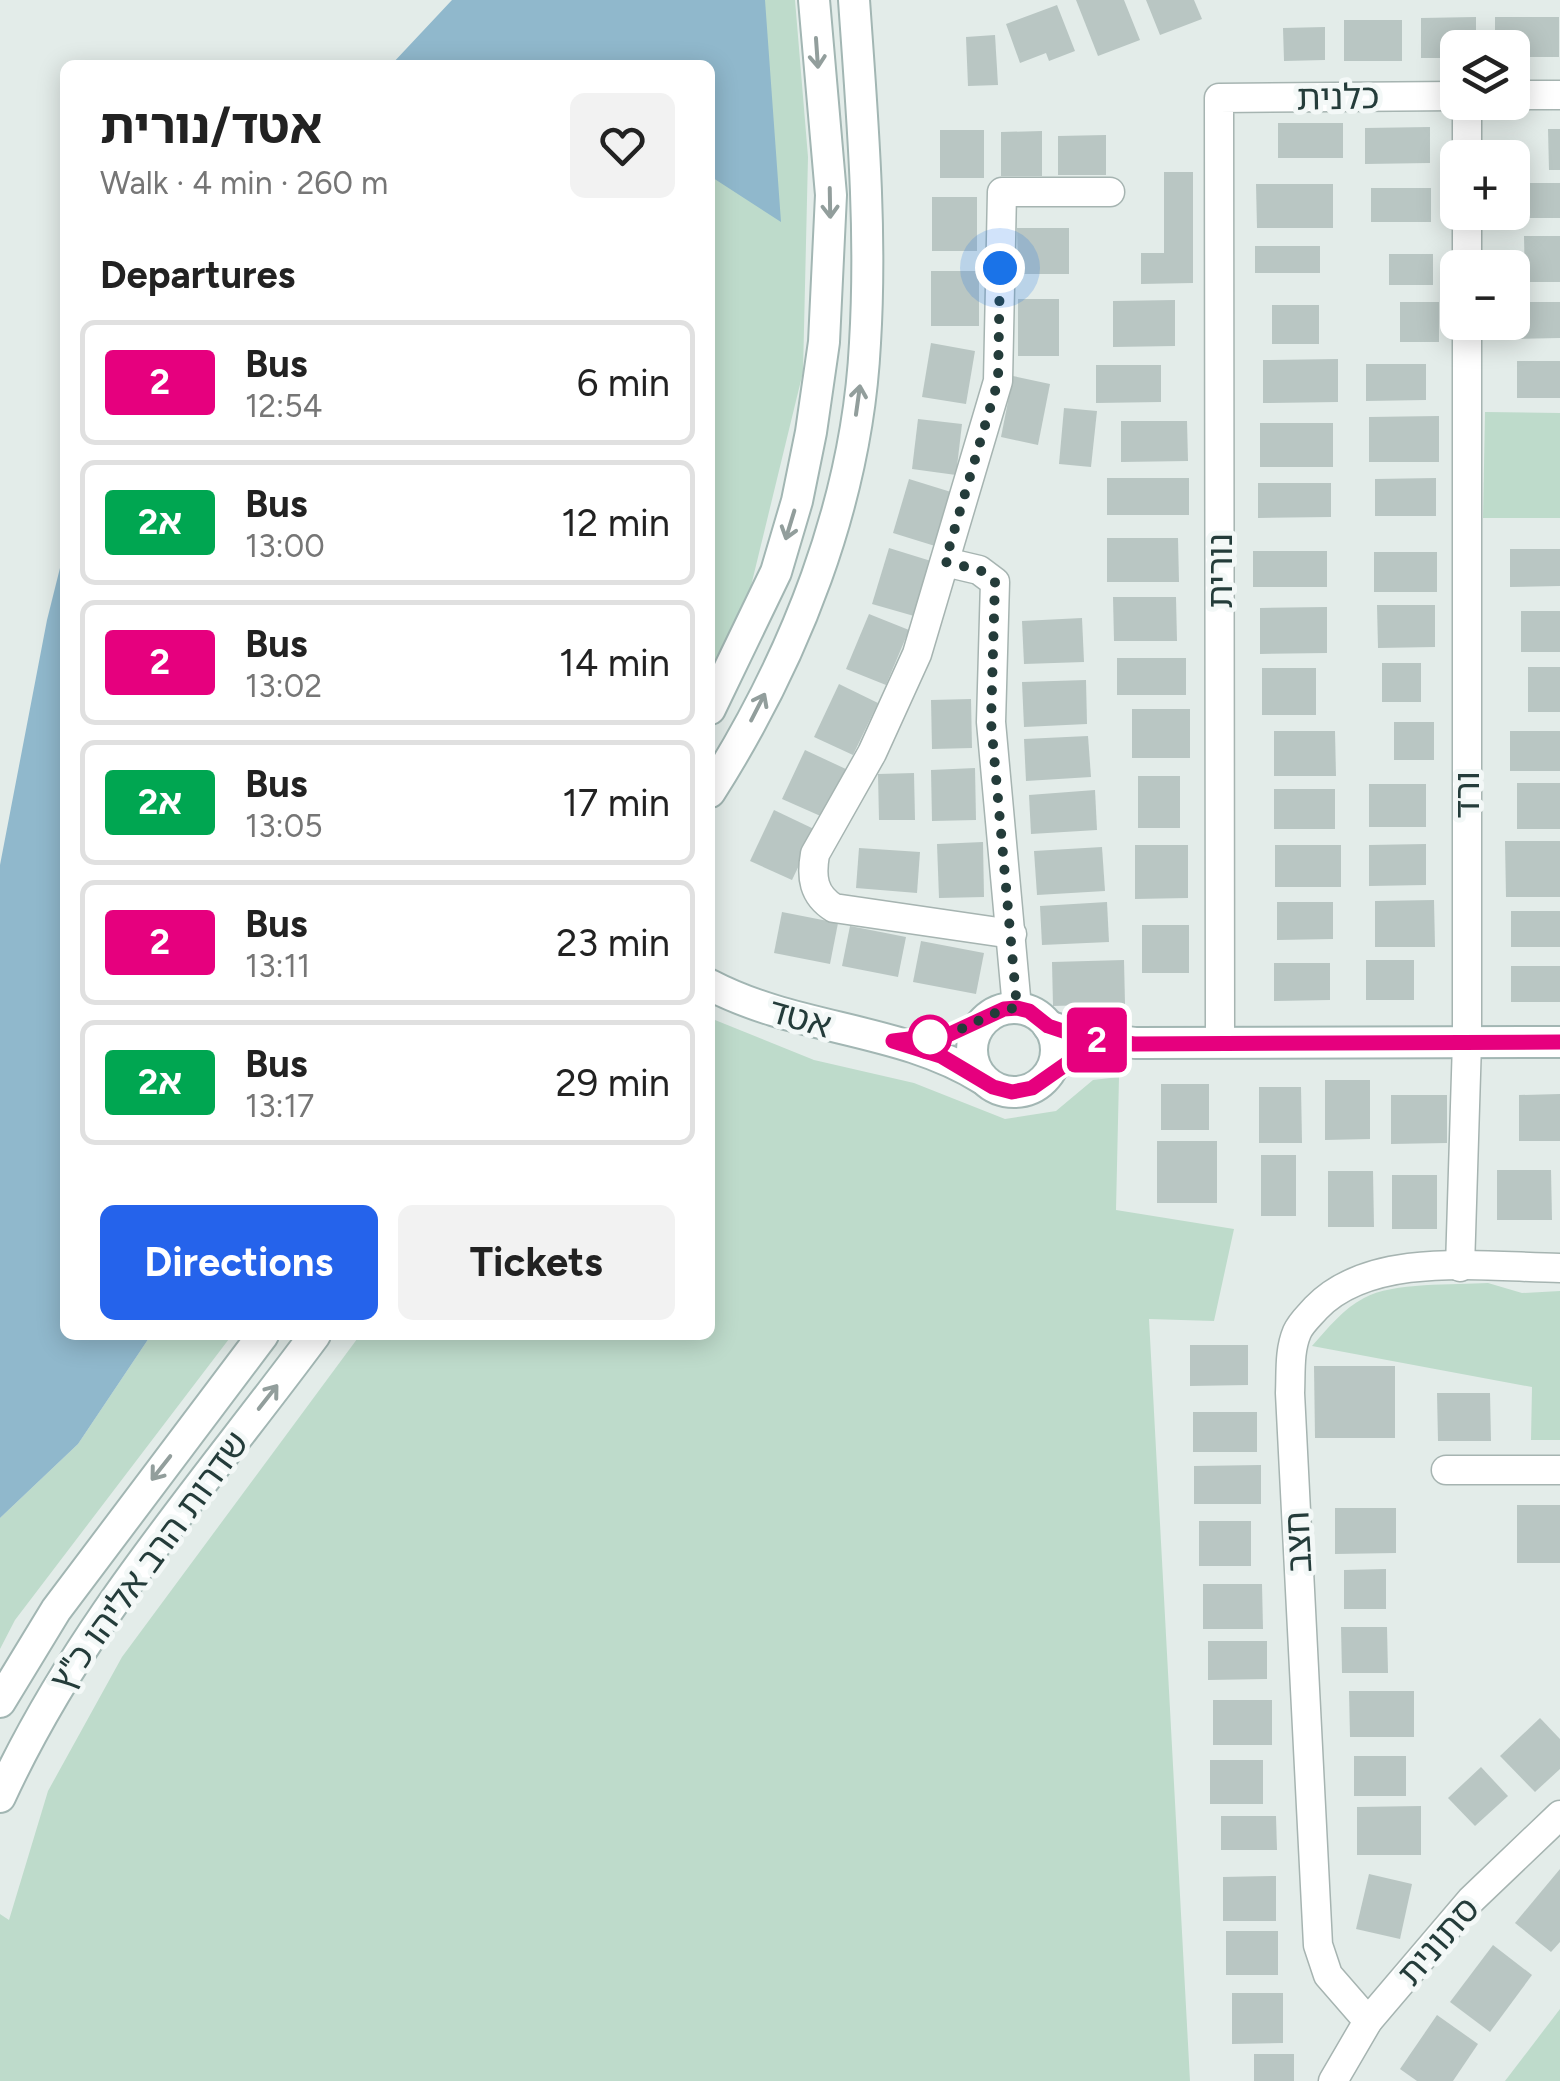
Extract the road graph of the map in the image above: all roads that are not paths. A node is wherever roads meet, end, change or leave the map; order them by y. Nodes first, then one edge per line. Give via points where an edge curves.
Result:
1 (814, 0) edge
2 (854, 0) edge
3 (1530, 95) edge
4 (1560, 95) edge
5 (1440, 96) edge
6 (1219, 98) joint
7 (1110, 192) dead end
8 (1467, 340) edge
9 (945, 562) junction
10 (715, 699) edge
11 (715, 784) edge
12 (1012, 934) junction
13 (715, 987) edge
14 (1017, 1008) junction
15 (982, 1022) junction
16 (1048, 1026) junction
17 (893, 1041) junction
18 (1467, 1042) junction
19 (1560, 1042) edge
20 (1220, 1043) junction
21 (1134, 1044) junction
22 (1048, 1075) junction
23 (983, 1079) junction
24 (1460, 1267) junction
25 (1560, 1268) edge
26 (259, 1340) edge
27 (311, 1340) edge
28 (1446, 1470) dead end
29 (1560, 1470) edge
30 (0, 1702) edge
31 (0, 1796) edge
32 (1560, 1814) edge
33 (1368, 2021) junction
34 (1332, 2081) edge

1 -> 10 street via 831,195 812,432 776,572
11 -> 2 street via 815,586 853,439 866,346 866,196
3 - 4 street
5 - 6 street, כלנית
6 - 20 street, נורית
7 - 9 street via 1002,192 998,381
8 - 18 street, ורד
9 - 12 street via 980,570 995,582 991,722
9 - 12 street via 918,654 815,854 814,884 823,902 846,912
12 - 14 street
13 - 17 street, אטד via 790,1018
14 - 15 street
14 - 16 street
15 - 17 street, אטד via 950,1034
15 - 23 street via 972,1054
16 - 21 street
16 - 22 street via 1056,1051
17 - 23 street, אטד
18 - 19 street
18 - 20 street
18 - 24 street, ורד
20 - 21 street
21 - 22 street via 1082,1053
22 - 23 street via 1012,1092
24 - 25 street, חצב
24 - 33 street, חצב via 1368,1275 1332,1292 1298,1327 1291,1351 1318,1945 1328,1974
26 -> 30 street, שדרות הרב אליהו כ"ץ via 66,1596
31 -> 27 street, שדרות הרב אליהו כ"ץ via 90,1634
28 - 29 street
32 - 33 street, סתונית via 1471,1900
33 - 34 street, סתונית

